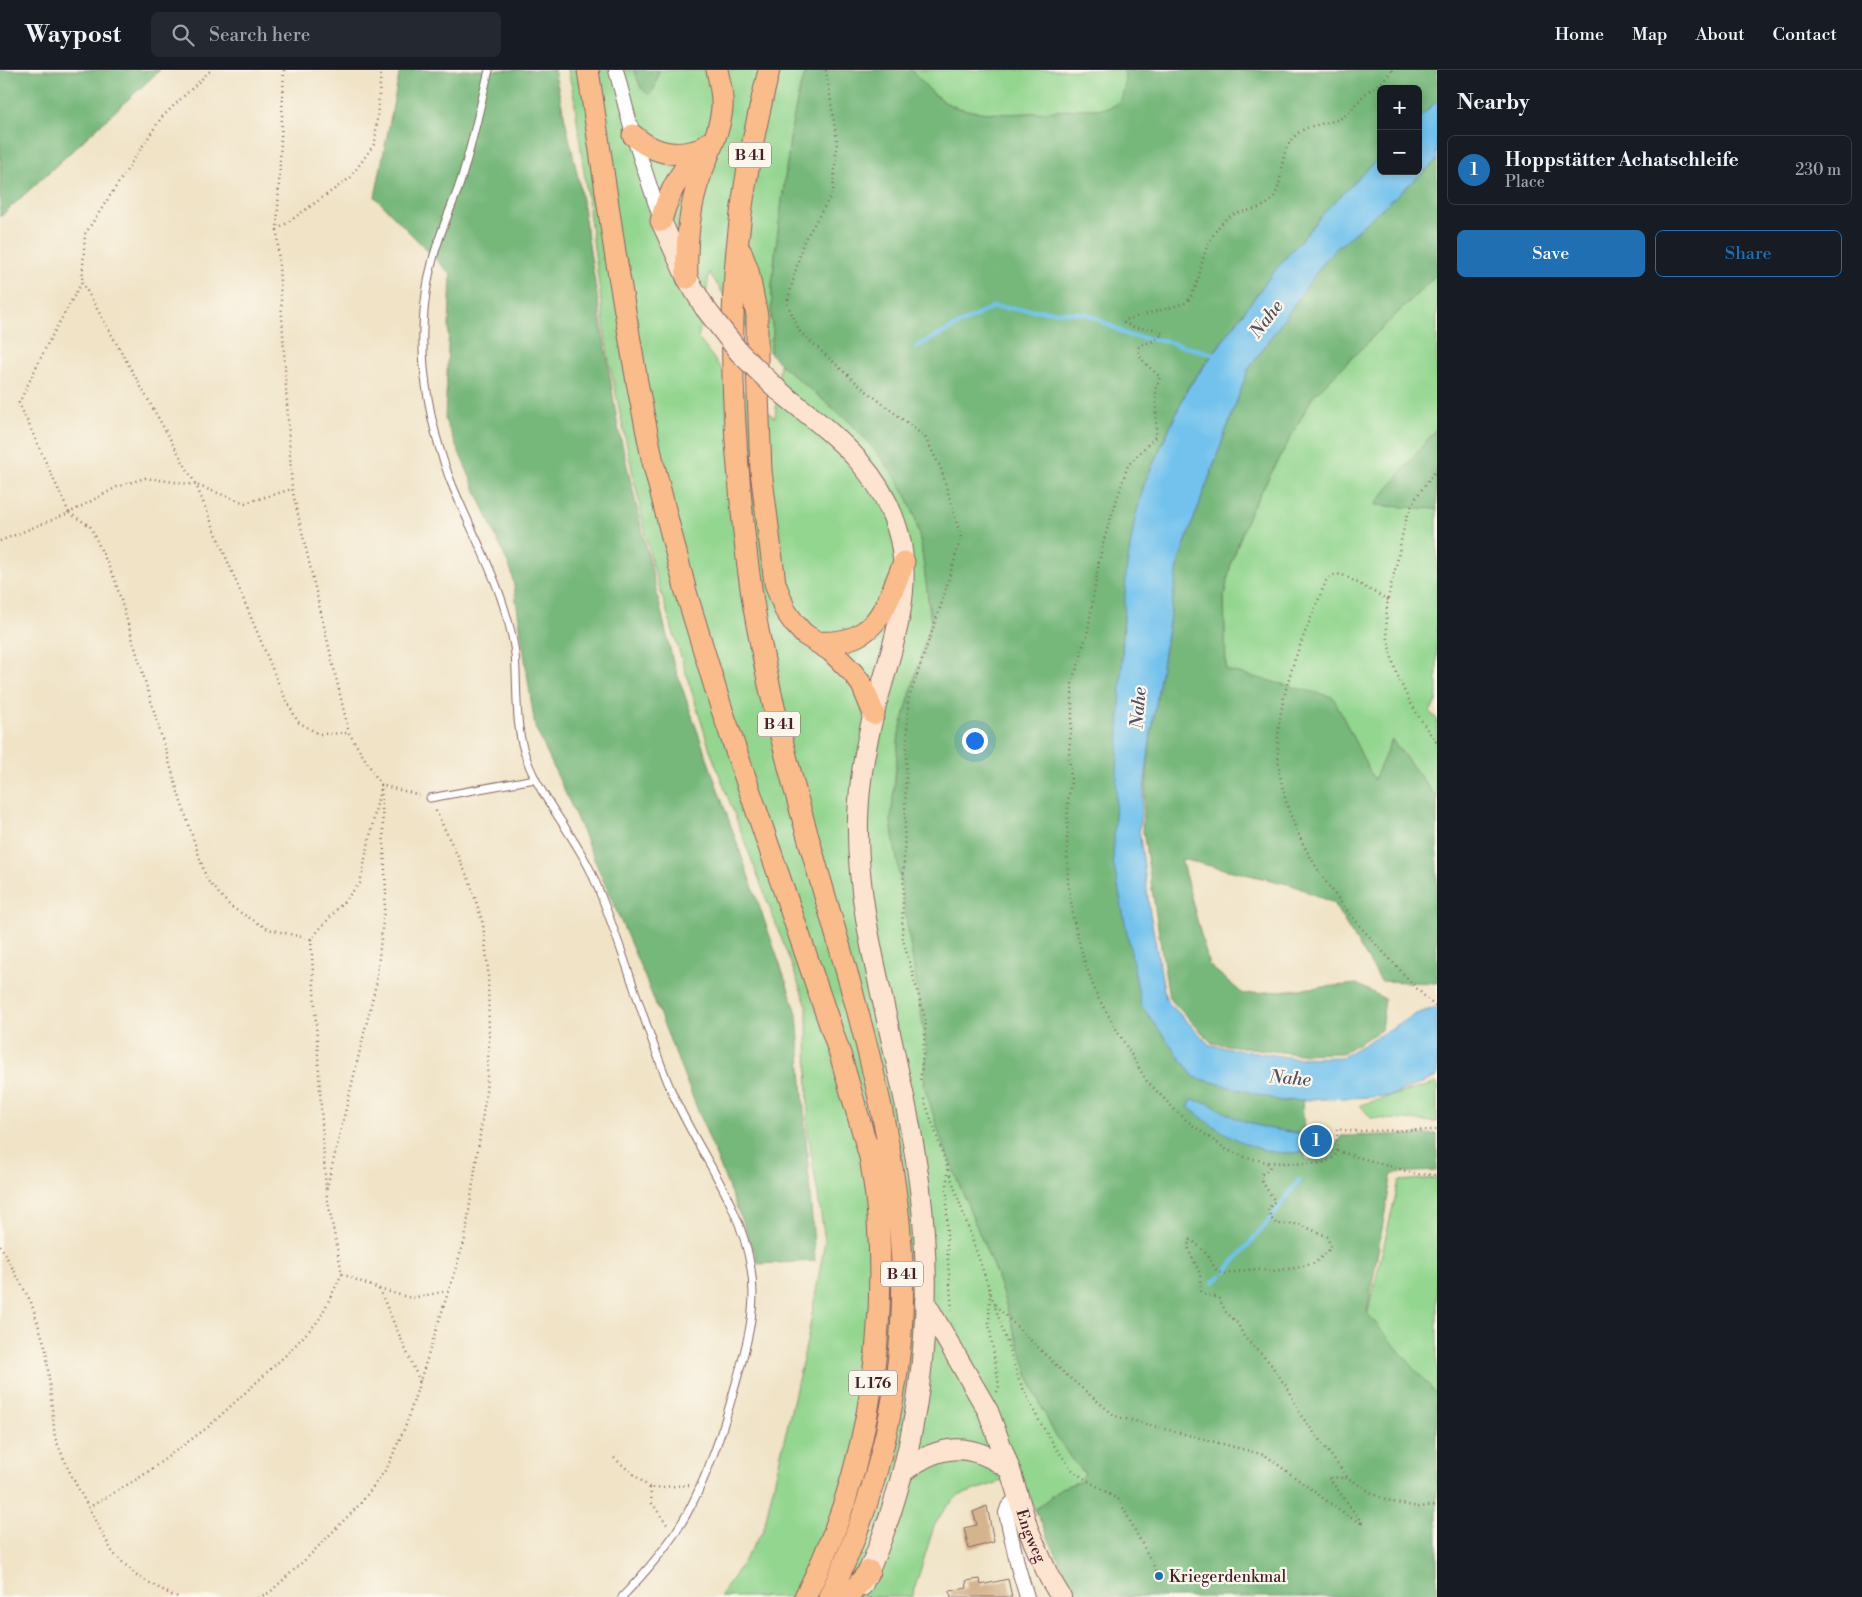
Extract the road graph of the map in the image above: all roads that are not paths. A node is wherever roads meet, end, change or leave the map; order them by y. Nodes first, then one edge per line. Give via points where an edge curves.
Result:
1 (489, 70) edge
2 (588, 70) edge
3 (616, 70) edge
4 (717, 70) edge
5 (769, 70) edge
6 (633, 135) junction
7 (708, 142) junction
8 (661, 221) junction
9 (738, 242) junction
10 (687, 278) junction
11 (904, 562) junction
12 (818, 642) junction
13 (874, 714) junction
14 (535, 779) junction
15 (430, 798) road end
16 (840, 946) junction
17 (870, 1158) junction
18 (926, 1302) junction
19 (1010, 1470) junction
20 (903, 1472) junction
21 (1017, 1498) junction
22 (869, 1571) junction
23 (622, 1597) edge
24 (804, 1597) edge
25 (829, 1597) edge
26 (848, 1597) edge
27 (857, 1597) edge
28 (1027, 1597) edge
29 (1061, 1597) edge

1 - 14 lane via 469,152 432,262 426,290 424,367 428,399 449,477 495,582 509,624 521,739
2 - 17 main road via 635,372 652,458 686,592 720,706 840,1054
3 - 6 street
4 - 7 main road via 722,109 719,124
5 - 9 main road, B 41 via 748,167
6 - 7 main road via 665,153 683,154
6 - 8 street
7 - 8 main road via 678,179
7 - 10 main road via 691,211
8 - 10 main road, L 176
9 - 12 main road via 757,316 761,471 775,583 785,610 794,623
9 - 16 main road, B 41 via 732,365 736,452 748,569 791,776
10 - 11 main road, L 176, bridge via 705,308 739,352 778,390 842,442 870,474 883,492 896,524
11 - 12 main road via 883,612 869,628 842,641
11 - 13 main road, L 176 via 899,617
12 - 13 main road via 853,673
13 - 18 main road, L 176 via 860,791 860,870 872,953 914,1152 923,1227
14 - 15 lane
14 - 23 lane via 584,855 672,1091 735,1211 751,1268 754,1297 750,1329 721,1437 691,1507 674,1535
16 - 17 main road, L 176
16 - 25 main road, B 41 via 881,1103 899,1218 902,1276 897,1372 880,1458 865,1508
17 - 24 main road, L 176 via 880,1268 876,1366 854,1469 826,1550
18 - 19 main road, Engweg via 988,1411
18 - 20 main road, L 176 via 920,1388
19 - 20 main road via 976,1452 956,1450 937,1452
19 - 21 main road, Engweg
20 - 22 main road, L 176
21 - 28 street via 1006,1513
21 - 29 main road, Engweg via 1037,1551
22 - 26 main road, L 176
22 - 27 main road, L 176

